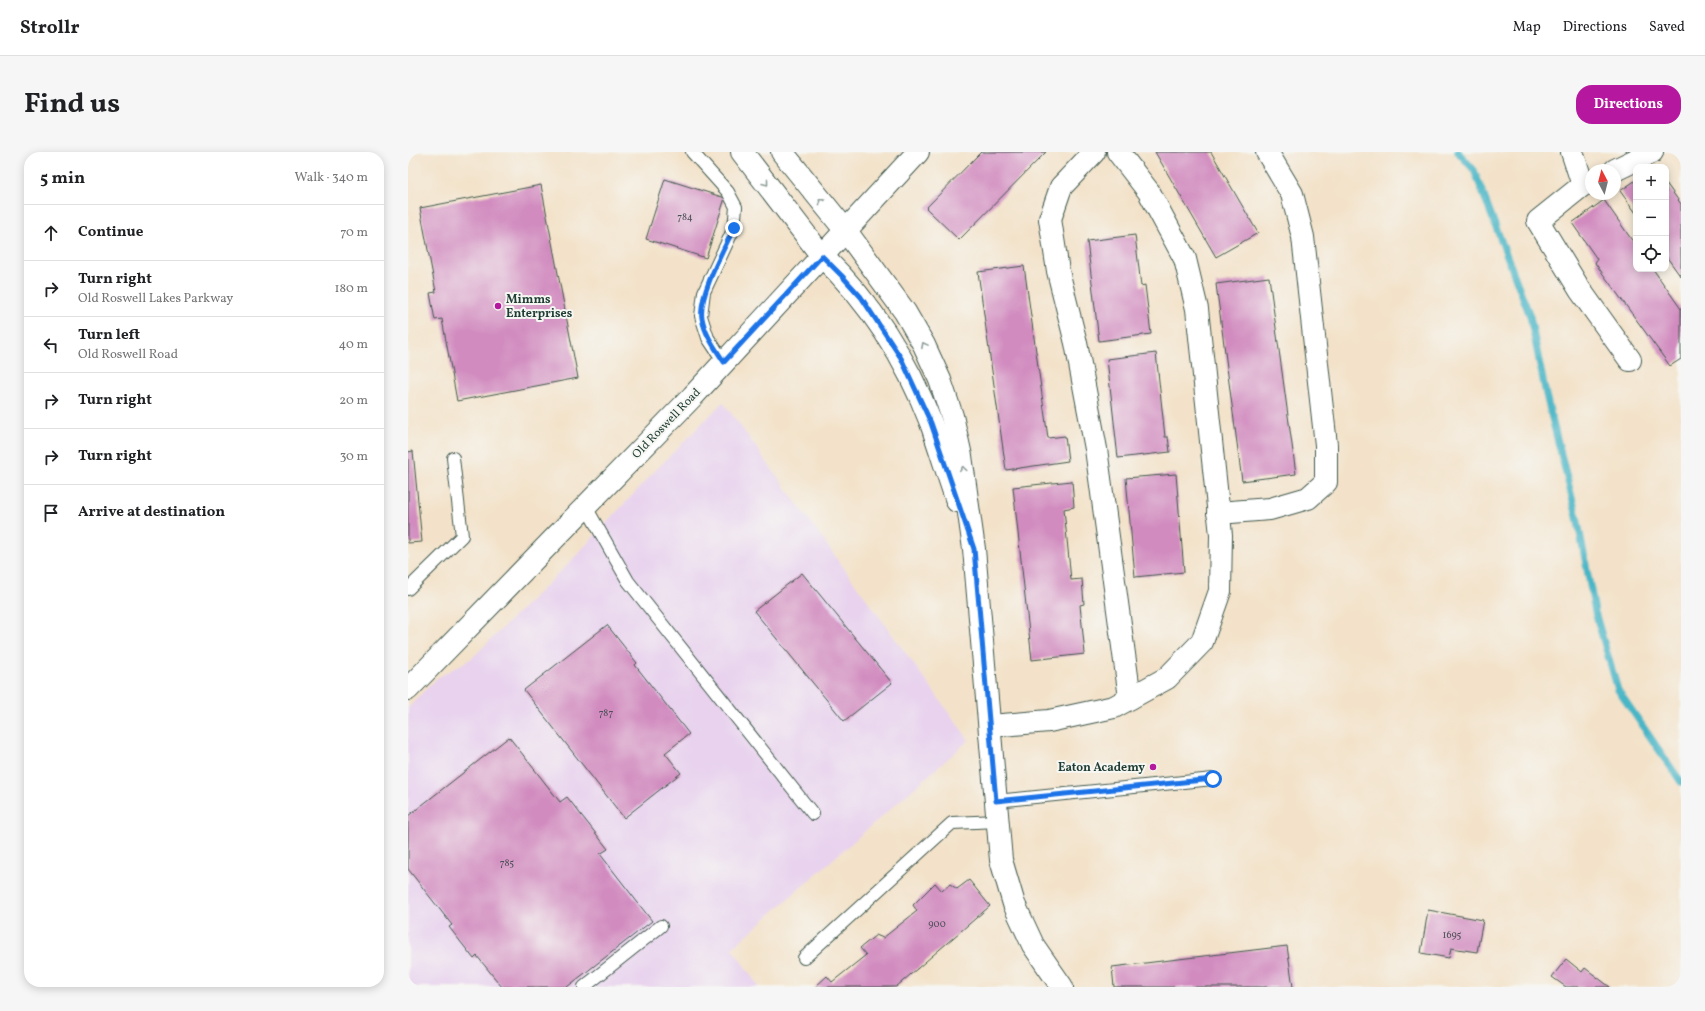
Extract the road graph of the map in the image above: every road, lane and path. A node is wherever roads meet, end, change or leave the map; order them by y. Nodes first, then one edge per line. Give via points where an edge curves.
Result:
1 (692, 152) edge
2 (742, 152) edge
3 (782, 152) edge
4 (918, 152) edge
5 (1094, 152) edge
6 (1118, 152) edge
7 (1267, 152) edge
8 (1572, 152) edge
9 (1652, 152) edge
10 (1621, 167) edge
11 (1585, 180) edge
12 (1585, 185) edge
13 (846, 231) junction
14 (822, 256) junction
15 (1630, 360) dead end
16 (724, 362) junction
17 (453, 458) dead end
18 (586, 507) junction
19 (1218, 513) junction
20 (974, 549) junction
21 (408, 589) edge
22 (408, 689) edge
23 (1130, 698) junction
24 (990, 726) junction
25 (1213, 779) dead end
26 (997, 811) junction
27 (813, 814) dead end
28 (661, 926) dead end
29 (804, 958) dead end
30 (584, 987) edge
31 (1062, 987) edge

1 - 16 lane via 728,192 736,207 734,228 704,292 702,316 708,338
2 -> 14 street
13 -> 3 street
4 - 13 street, Old Roswell Road
5 - 23 street via 1061,187 1050,219 1058,271 1076,343 1096,449
6 - 19 street via 1149,192 1184,259 1197,309
7 - 19 street via 1292,194 1303,237 1326,445 1326,482 1308,498 1270,509
8 - 11 street
9 - 10 street
12 - 15 street via 1538,220 1580,290
13 - 14 street, Old Roswell Road
20 -> 13 street via 961,456 940,380 905,312
14 - 16 street, Old Roswell Road
14 - 20 street via 861,297 901,358 931,423
16 - 18 street, Old Roswell Road
17 - 21 lane via 462,536
18 - 22 street, Old Roswell Road
18 - 27 lane via 628,581
19 - 23 street via 1221,535 1220,591 1202,642 1167,678
20 - 24 street
23 - 24 street via 1114,707 1049,721
24 - 26 street
25 - 26 lane
26 - 29 lane via 952,823
26 - 31 street via 1001,860 1014,904 1033,945
28 - 30 lane

